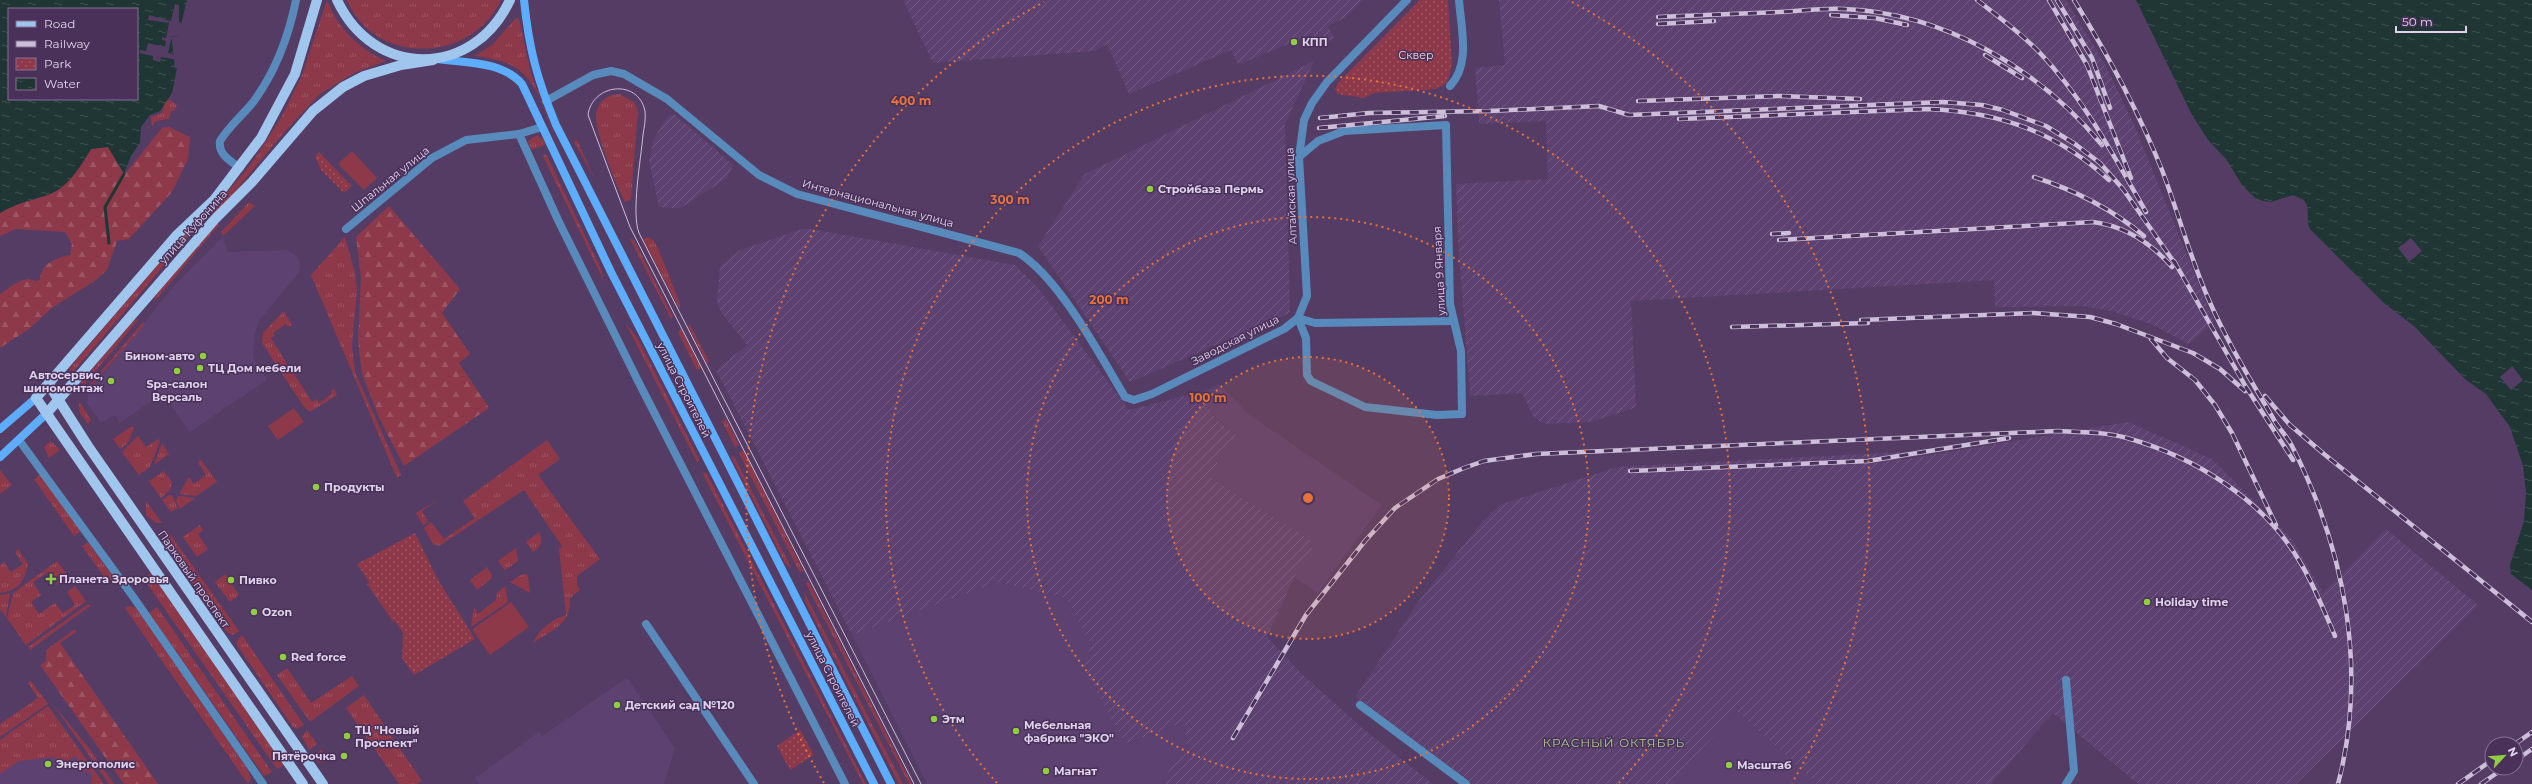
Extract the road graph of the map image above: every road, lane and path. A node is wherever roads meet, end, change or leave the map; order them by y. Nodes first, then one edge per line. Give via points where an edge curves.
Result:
1 (296, 0) edge
2 (317, 0) edge
3 (337, 0) edge
4 (510, 0) edge
5 (524, 0) edge
6 (1407, 0) edge
7 (1459, 0) edge
8 (436, 60) junction
9 (1450, 86) dead end
10 (546, 101) junction
11 (542, 127) junction
12 (519, 134) junction
13 (1299, 157) junction
14 (240, 168) junction
15 (346, 229) dead end
16 (1298, 318) junction
17 (1453, 321) junction
18 (49, 385) junction
19 (1124, 397) joint
20 (36, 398) junction
21 (58, 399) junction
22 (47, 412) junction
23 (0, 429) edge
24 (19, 440) junction
25 (0, 457) edge
26 (646, 624) dead end
27 (2066, 680) dead end
28 (1360, 705) dead end
29 (263, 784) edge
30 (303, 784) edge
31 (323, 784) edge
32 (754, 784) edge
33 (845, 784) edge
34 (874, 784) edge
35 (891, 784) edge
36 (1466, 784) edge
37 (2066, 784) edge

1 - 14 street via 284,42 268,77 253,102 220,141 221,151
2 - 14 main road, улица Куфонина via 292,80 268,126
3 - 8 main road via 351,23 376,44 402,56
4 - 8 main road via 501,18 486,35 466,49
5 - 10 main road, улица Строителей via 527,39
6 - 13 street, Алтайская улица via 1319,91 1304,120
7 - 9 street via 1462,61
8 - 11 main road, улица Строителей via 490,66 513,75 526,91
8 - 21 main road, улица Куфонина via 401,64 364,76 343,87 313,111 252,182 215,218
10 - 19 street, Интернациональная улица via 593,75 611,71 624,74 668,99 759,175 797,194 1019,253 1034,262 1049,280 1089,338
10 - 35 main road, улица Строителей via 564,143 719,450
11 - 12 street, Шпальная улица
11 - 34 main road, улица Строителей via 611,272
12 - 15 street, Шпальная улица via 466,140 432,158
12 - 33 street via 558,220 636,376
13 - 16 street, Алтайская улица via 1308,296
13 - 17 street, улица 9 Января via 1318,141 1344,131 1446,125 1450,304
14 - 18 main road, улица Куфонина via 214,200 176,236
16 - 17 street via 1315,323
16 - 17 street, улица 9 Января via 1306,338 1308,378 1365,406 1437,415 1462,414 1461,351
16 - 19 street, Заводская улица via 1284,330 1152,394 1134,400
18 - 20 main road, улица Куфонина
18 - 21 main road, Парковый проспект
20 - 22 main road
20 - 23 main road, улица Куфонина
21 - 22 main road, улица Куфонина
21 - 31 main road, Парковый проспект
22 - 24 main road, улица Куфонина
22 - 30 main road
24 - 25 main road, улица Куфонина
24 - 29 street via 134,598
26 - 32 street
27 - 37 street via 2074,770
28 - 36 street

